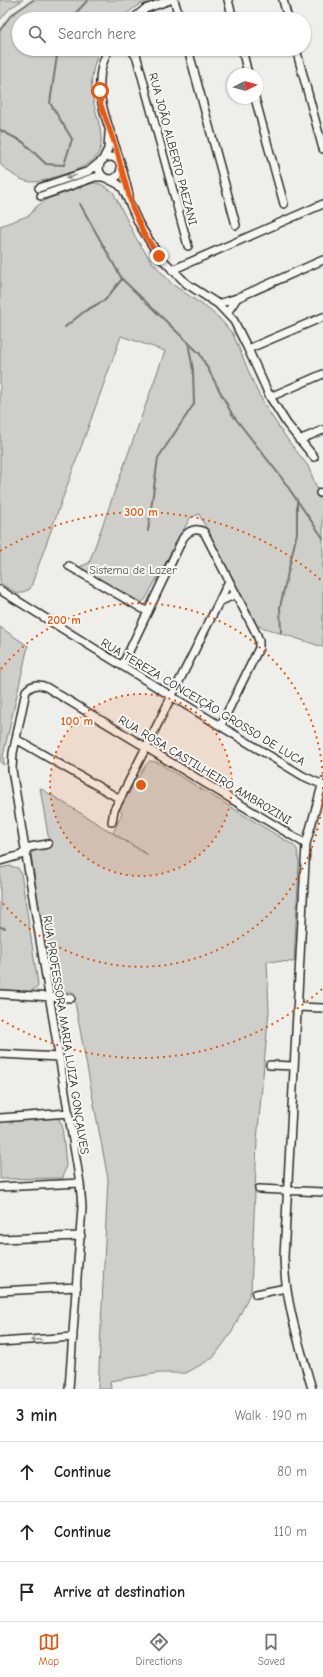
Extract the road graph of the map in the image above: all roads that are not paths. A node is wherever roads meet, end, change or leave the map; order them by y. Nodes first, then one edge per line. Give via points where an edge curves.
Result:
1 (170, 0) edge
2 (174, 0) edge
3 (228, 0) edge
4 (283, 0) edge
5 (142, 12) edge
6 (178, 12) edge
7 (231, 12) edge
8 (286, 12) edge
9 (106, 56) edge
10 (190, 56) edge
11 (244, 56) edge
12 (298, 56) edge
13 (137, 58) edge
14 (247, 68) edge
15 (257, 104) edge
16 (107, 121) junction
17 (323, 149) edge
18 (102, 161) junction
19 (121, 166) junction
20 (106, 179) junction
21 (39, 188) dead end
22 (41, 196) dead end
23 (284, 204) dead end
24 (323, 204) edge
25 (132, 207) junction
26 (236, 225) dead end
27 (188, 246) dead end
28 (323, 260) edge
29 (172, 270) junction
30 (237, 298) junction
31 (218, 304) junction
32 (227, 313) junction
33 (323, 317) edge
34 (248, 349) junction
35 (323, 374) edge
36 (270, 397) junction
37 (323, 430) edge
38 (299, 440) junction
39 (314, 457) dead end
40 (69, 566) dead end
41 (229, 581) junction
42 (0, 590) edge
43 (236, 594) junction
44 (219, 602) junction
45 (148, 612) junction
46 (122, 666) junction
47 (29, 688) joint
48 (171, 696) junction
49 (221, 725) junction
50 (16, 739) junction
51 (146, 748) junction
52 (323, 784) edge
53 (120, 799) junction
54 (112, 822) dead end
55 (48, 844) dead end
56 (306, 844) junction
57 (25, 852) junction
58 (0, 861) edge
59 (0, 994) edge
60 (48, 997) junction
61 (71, 998) dead end
62 (297, 1007) junction
63 (323, 1008) edge
64 (0, 1054) edge
65 (59, 1057) junction
66 (270, 1065) dead end
67 (294, 1066) junction
68 (68, 1113) junction
69 (0, 1118) edge
70 (80, 1183) junction
71 (0, 1187) edge
72 (259, 1189) dead end
73 (287, 1190) junction
74 (323, 1192) edge
75 (81, 1236) junction
76 (0, 1239) edge
77 (76, 1287) junction
78 (286, 1288) junction
79 (0, 1291) edge
80 (256, 1294) dead end
81 (73, 1337) junction
82 (0, 1342) edge
83 (69, 1389) edge
84 (312, 1389) edge

1 - 5 street
2 - 6 street
3 - 7 street
4 - 8 street
9 - 16 street via 102,66 100,91 101,105
10 - 26 street
11 - 14 street
12 - 17 street
13 - 27 street, RUA JOÃO ALBERTO PAEZANI
15 - 23 street
16 - 18 street via 109,144
16 - 19 street
18 - 19 street via 108,157 114,158
18 - 20 street via 99,172
18 -> 21 street via 89,171
19 - 20 street via 118,176
19 - 25 street
20 - 22 street via 94,177
20 - 25 street via 121,186
24 - 29 street
25 - 29 street via 144,234
28 - 30 street
29 - 31 street via 186,284
30 - 31 street
30 - 32 street
31 - 32 street
32 - 34 street
33 - 34 street
34 - 36 street
35 - 36 street
36 - 38 street
37 - 38 street
38 - 39 street
40 - 45 street
41 - 43 street
41 - 44 street
41 - 45 street via 206,535 201,530 193,530 183,538
42 - 46 street, RUA TEREZA CONCEIÇÃO GROSSO DE LUCA
43 - 44 street
43 - 49 street via 260,644
44 - 48 street
45 - 46 street
46 - 48 street, RUA TEREZA CONCEIÇÃO GROSSO DE LUCA
47 - 50 street, RUA PROFESSORA MARIA LUIZA GONÇALVES via 24,696
47 - 51 street, RUA ROSA CASTILHEIRO AMBROZINI via 39,685 46,687
48 - 49 street, RUA TEREZA CONCEIÇÃO GROSSO DE LUCA
48 - 51 street
49 - 52 street, RUA TEREZA CONCEIÇÃO GROSSO DE LUCA via 303,776
50 - 53 street
50 - 57 street, RUA PROFESSORA MARIA LUIZA GONÇALVES via 12,762
51 - 53 street
51 - 56 street, RUA ROSA CASTILHEIRO AMBROZINI
52 - 56 street
53 - 54 street via 114,810
55 - 57 street via 30,847
56 - 62 street
57 - 58 street
57 - 60 street, RUA PROFESSORA MARIA LUIZA GONÇALVES
59 - 60 street
60 - 61 street
60 - 65 street, RUA PROFESSORA MARIA LUIZA GONÇALVES
62 - 63 street
62 - 67 street
64 - 65 street
65 - 68 street, RUA PROFESSORA MARIA LUIZA GONÇALVES
66 - 67 street
67 - 73 street
68 - 69 street
68 - 70 street, RUA PROFESSORA MARIA LUIZA GONÇALVES
70 - 71 street
70 - 75 street, RUA PROFESSORA MARIA LUIZA GONÇALVES
72 - 73 street
73 - 74 street
73 - 78 street via 284,1257
75 - 76 street
75 - 77 street, RUA PROFESSORA MARIA LUIZA GONÇALVES
77 - 79 street
77 - 81 street, RUA PROFESSORA MARIA LUIZA GONÇALVES
78 - 80 street
78 - 84 street
81 -> 82 street
81 - 83 street, RUA PROFESSORA MARIA LUIZA GONÇALVES

